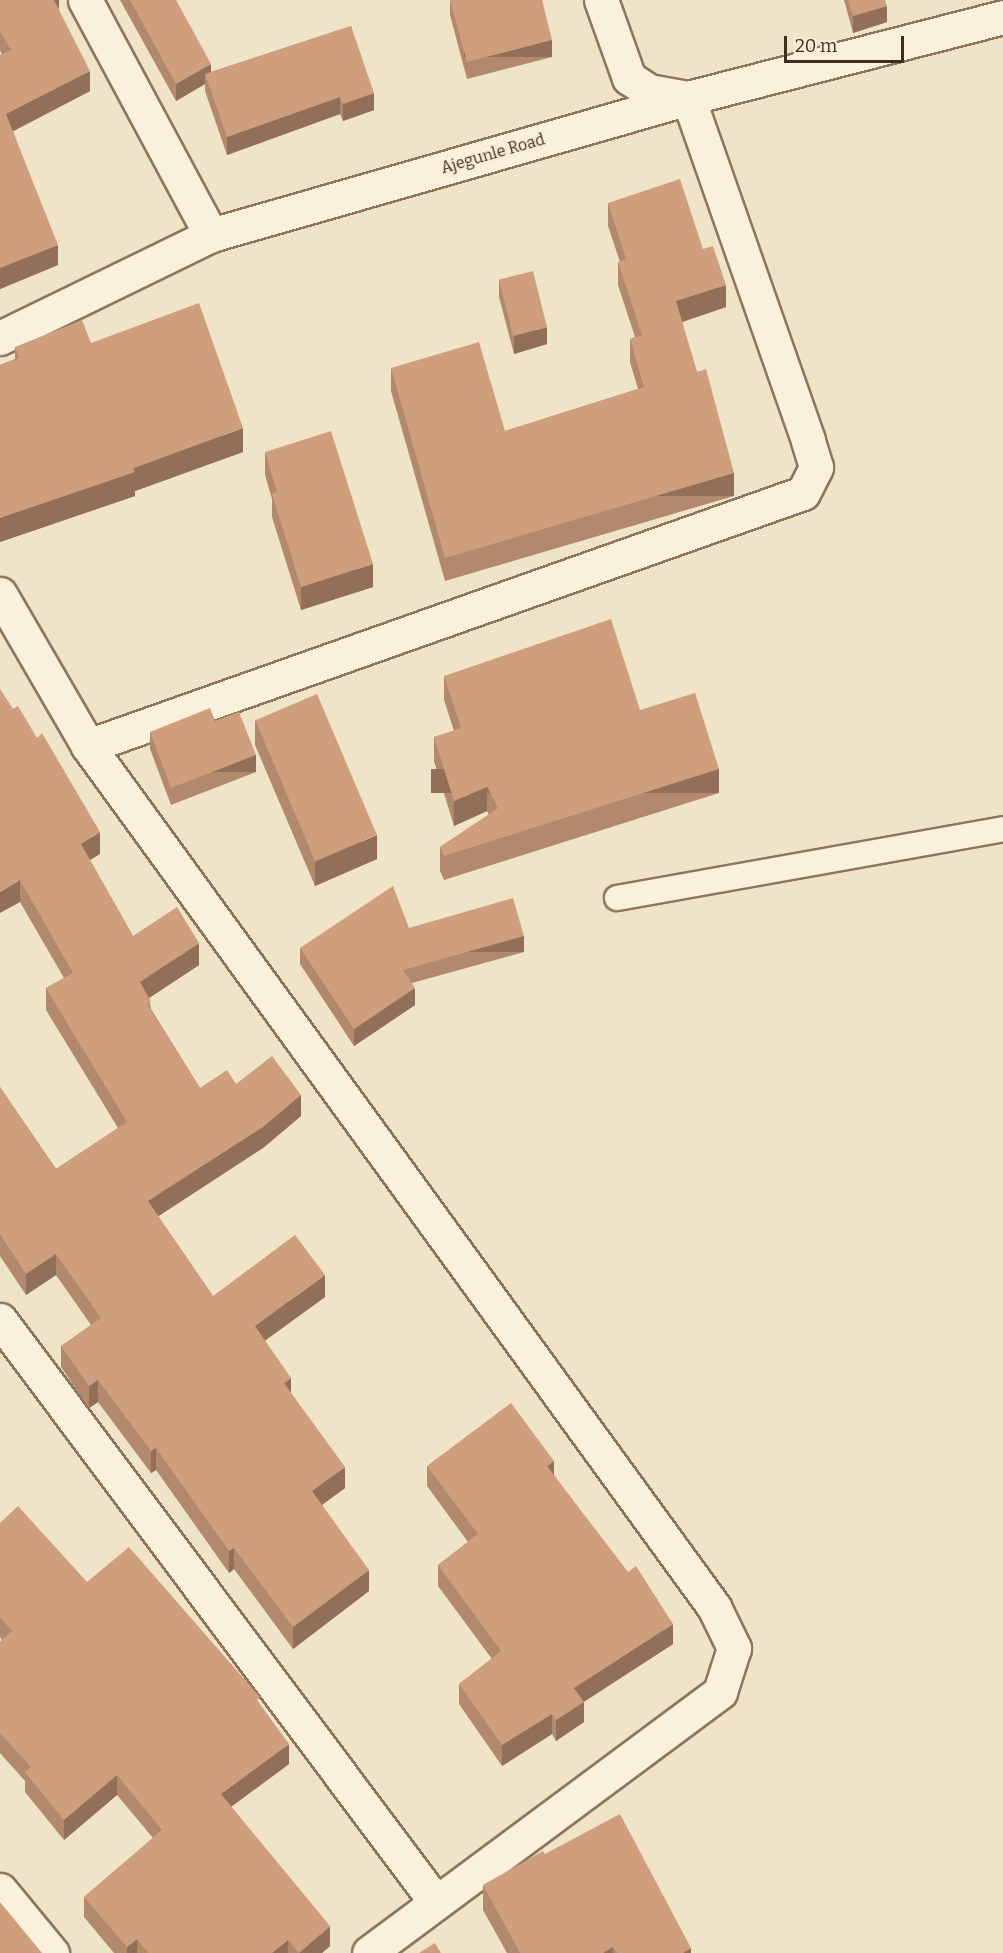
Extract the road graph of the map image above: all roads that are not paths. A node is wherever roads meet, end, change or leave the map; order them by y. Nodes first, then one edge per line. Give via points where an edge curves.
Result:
1 (85, 0) edge
2 (601, 0) edge
3 (1003, 17) edge
4 (688, 98) junction
5 (212, 235) junction
6 (0, 338) edge
7 (0, 594) edge
8 (88, 746) junction
9 (1003, 829) edge
10 (617, 898) dead end
11 (0, 1320) edge
12 (0, 1890) edge
13 (435, 1901) junction
14 (52, 1953) edge
15 (369, 1953) edge

1 - 5 street
2 - 4 street via 628,78 649,91
3 - 4 street, Ajegunle Road
4 - 5 street, Ajegunle Road
4 - 8 street via 816,467 803,493
5 - 6 street, Ajegunle Road
7 - 8 street
8 - 13 street via 714,1607 734,1648 720,1692
9 - 10 lane
11 - 13 street
12 - 14 street
13 - 15 street

